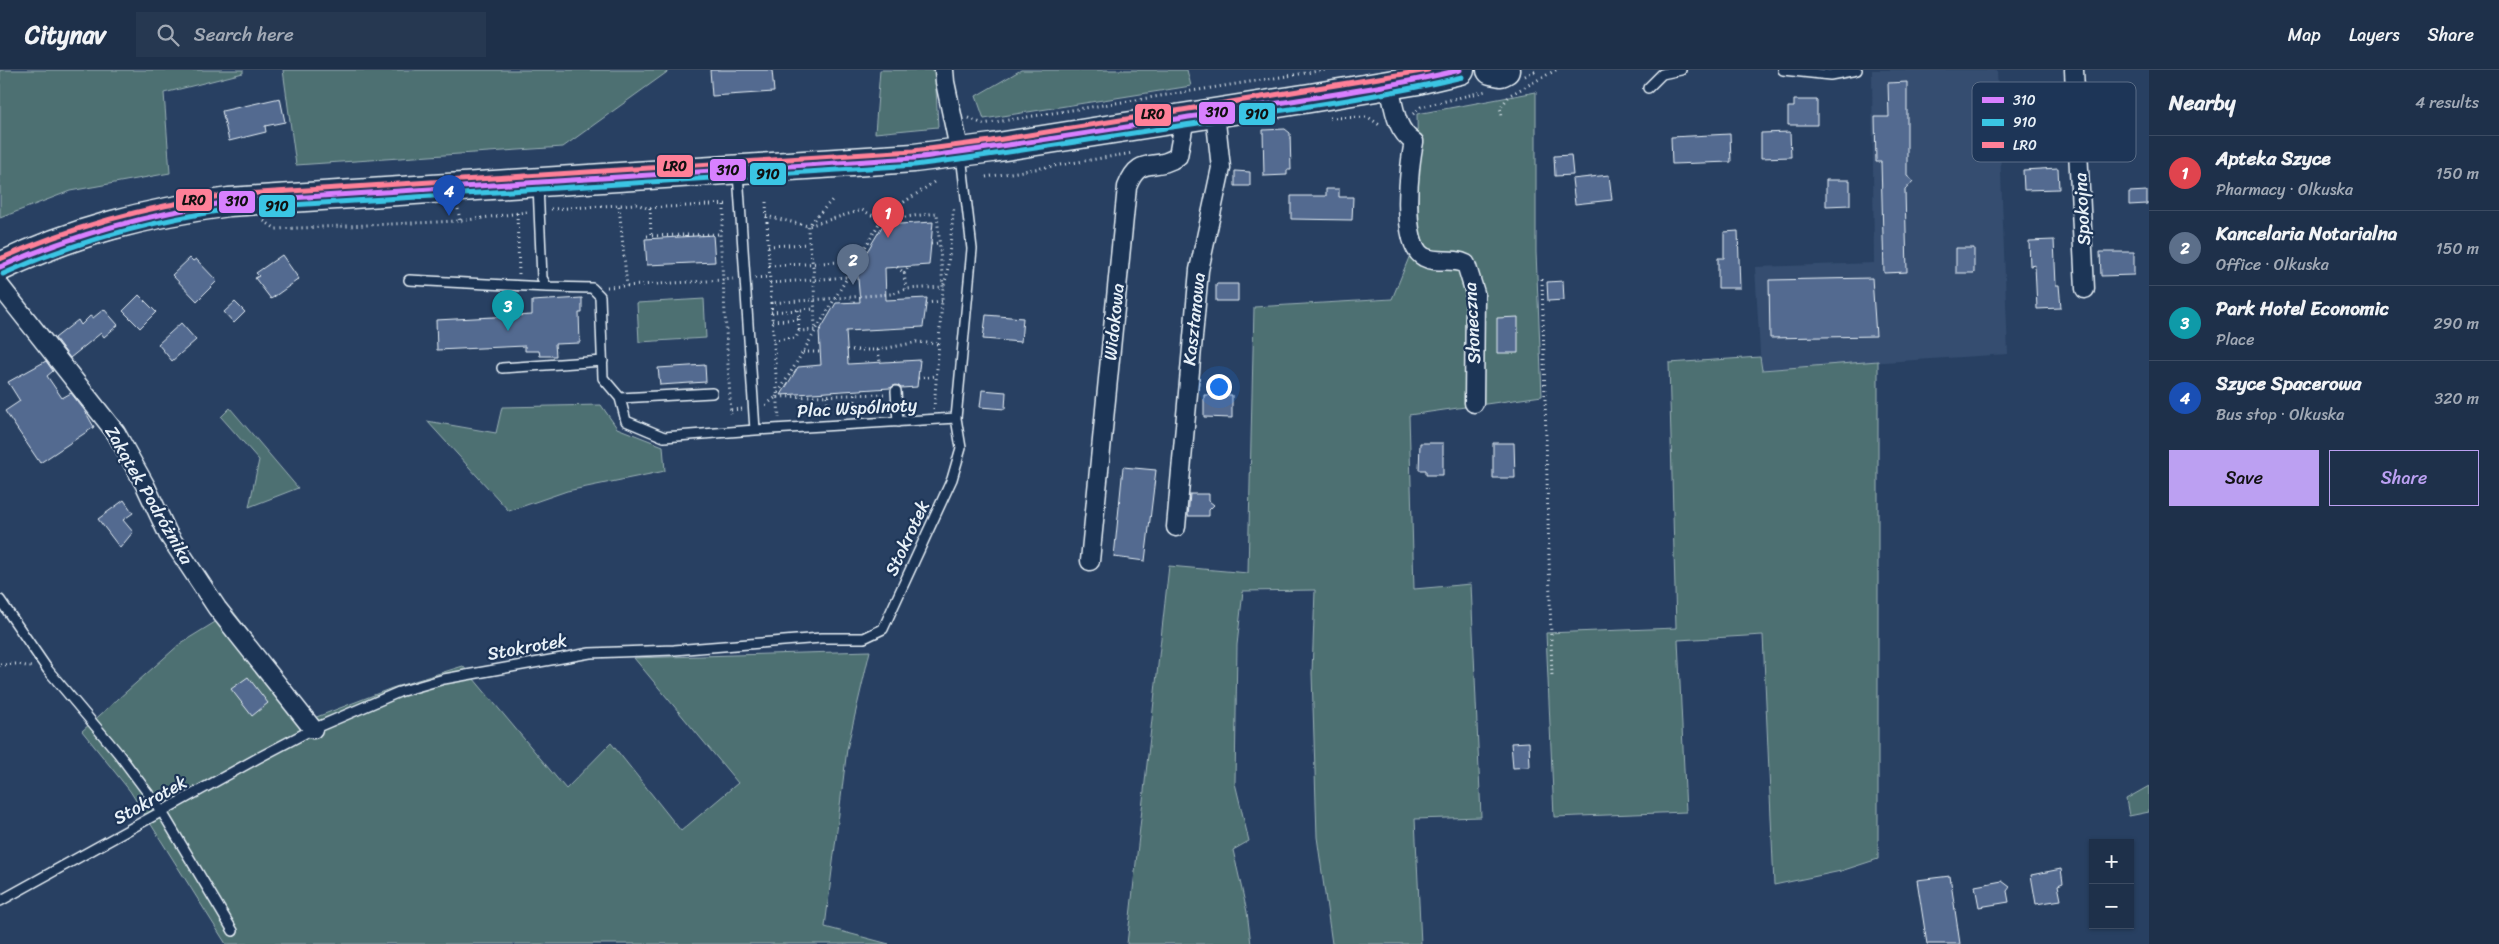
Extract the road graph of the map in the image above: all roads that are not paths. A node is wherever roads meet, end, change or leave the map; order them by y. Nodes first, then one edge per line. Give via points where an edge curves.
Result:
1 (944, 70) edge
2 (1460, 70) edge
3 (1681, 70) edge
4 (1784, 70) edge
5 (1857, 70) edge
6 (1389, 85) junction
7 (1648, 88) dead end
8 (1215, 113) junction
9 (1185, 118) junction
10 (960, 153) junction
11 (2079, 162) edge
12 (738, 170) junction
13 (538, 182) junction
14 (0, 267) edge
15 (409, 280) dead end
16 (0, 286) edge
17 (547, 287) junction
18 (2085, 289) dead end
19 (603, 361) junction
20 (502, 368) dead end
21 (896, 390) dead end
22 (712, 393) dead end
23 (620, 398) junction
24 (1474, 403) dead end
25 (956, 418) junction
26 (898, 422) junction
27 (755, 430) junction
28 (1176, 527) dead end
29 (1090, 562) dead end
30 (0, 600) edge
31 (313, 729) junction
32 (162, 812) junction
33 (0, 901) edge
34 (233, 931) dead end

1 - 10 street
2 - 6 main road
3 - 7 lane via 1662,74
4 - 5 lane via 1830,75
6 - 8 main road
6 - 24 street, Słoneczna via 1400,128 1414,142 1408,185 1413,246 1430,260 1466,264 1475,293
8 - 9 main road
8 - 28 street, Kasztanowa via 1221,168 1199,270
9 - 10 main road
9 - 29 street, Widokowa via 1178,156 1171,162 1142,167 1133,172 1127,187
10 - 12 main road
10 - 25 lane via 972,250
11 - 18 street, Spokojna
12 - 13 main road
12 - 27 lane
13 - 14 main road via 229,202 168,210 92,230
13 - 17 lane via 542,278
15 - 17 lane
16 - 31 street, Zakątek Podróżnika via 116,433 146,485 168,534 217,608
17 - 19 lane via 592,288 600,296
19 - 20 lane
19 - 23 lane via 604,378
21 - 26 lane
22 - 23 lane
23 - 27 lane, Plac Wspólnoty via 626,421 664,437
25 - 26 lane, Plac Wspólnoty
25 - 31 lane, Stokrotek via 961,448 952,479 891,615 877,634 864,638 606,651 565,656 444,679 399,692
26 - 27 lane, Plac Wspólnoty
30 - 32 lane via 48,670 118,753
31 - 32 lane, Stokrotek
32 - 33 lane, Stokrotek
32 - 34 lane

